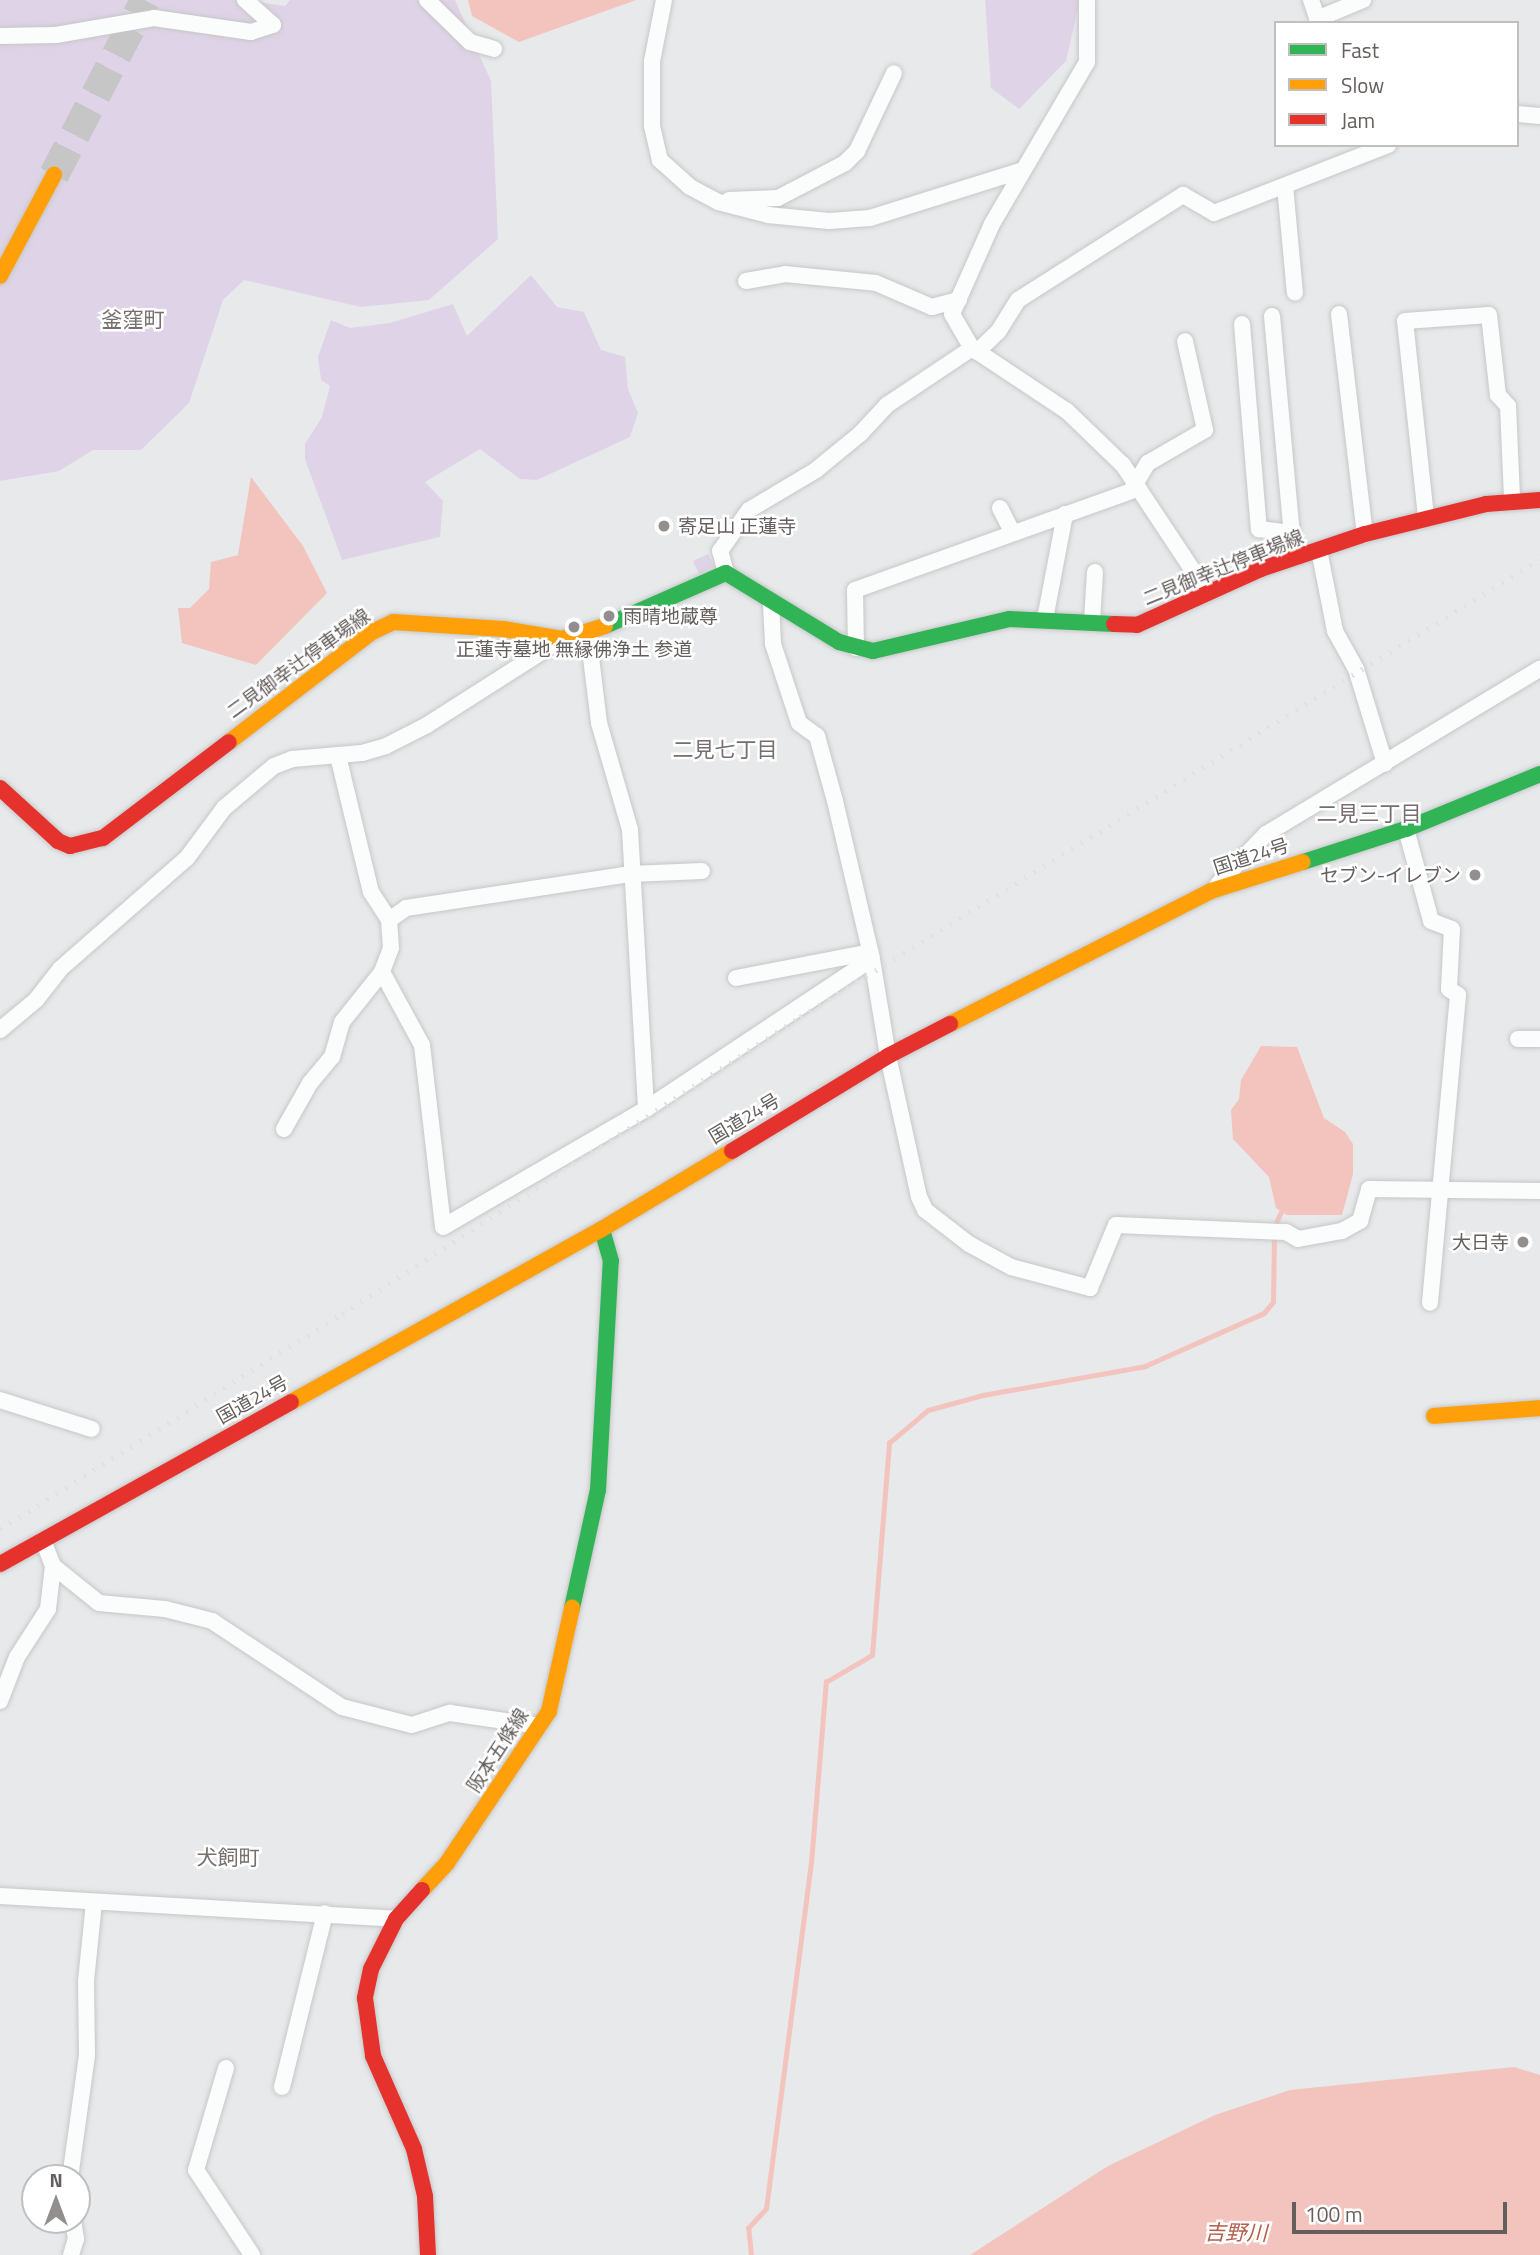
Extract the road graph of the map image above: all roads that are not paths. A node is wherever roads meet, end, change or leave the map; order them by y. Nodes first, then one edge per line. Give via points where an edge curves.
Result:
1 (245, 0) edge
2 (427, 0) edge
3 (664, 0) edge
4 (1087, 0) edge
5 (1311, 0) edge
6 (1363, 0) edge
7 (1318, 21) edge
8 (0, 36) edge
9 (494, 48) dead end
10 (894, 73) dead end
11 (1519, 114) edge
12 (1540, 116) edge
13 (1383, 147) edge
14 (1023, 170) junction
15 (54, 175) tunnel mouth
16 (1285, 186) junction
17 (716, 200) junction
18 (0, 276) edge
19 (746, 281) dead end
20 (1295, 293) dead end
21 (958, 300) junction
22 (1339, 314) dead end
23 (1272, 316) dead end
24 (1242, 324) dead end
25 (1185, 341) dead end
26 (974, 350) junction
27 (1136, 481) junction
28 (1512, 499) junction
29 (1540, 500) edge
30 (1000, 508) dead end
31 (1065, 514) junction
32 (1426, 517) junction
33 (1012, 532) junction
34 (1291, 533) junction
35 (1365, 534) junction
36 (1319, 550) junction
37 (1294, 558) junction
38 (1095, 572) dead end
39 (726, 573) junction
40 (1207, 592) junction
41 (771, 604) junction
42 (1045, 619) junction
43 (1092, 621) junction
44 (588, 633) junction
45 (562, 639) junction
46 (856, 648) junction
47 (1540, 669) edge
48 (338, 756) junction
49 (1385, 764) junction
50 (1540, 774) edge
51 (0, 788) edge
52 (1406, 829) junction
53 (702, 871) dead end
54 (631, 874) junction
55 (1212, 891) junction
56 (390, 920) junction
57 (872, 955) junction
58 (382, 972) junction
59 (736, 978) dead end
60 (0, 1030) edge
61 (1518, 1039) dead end
62 (1540, 1039) edge
63 (888, 1056) junction
64 (646, 1110) junction
65 (284, 1129) dead end
66 (1540, 1191) edge
67 (1443, 1193) junction
68 (602, 1229) junction
69 (1430, 1303) dead end
70 (0, 1400) edge
71 (1540, 1408) edge
72 (1434, 1416) dead end
73 (92, 1429) dead end
74 (43, 1540) junction
75 (0, 1564) edge
76 (53, 1566) junction
77 (0, 1701) edge
78 (539, 1726) junction
79 (0, 1896) edge
80 (94, 1902) junction
81 (325, 1913) junction
82 (396, 1919) junction
83 (226, 2068) dead end
84 (282, 2087) dead end
85 (72, 2164) edge
86 (75, 2234) edge
87 (71, 2255) edge
88 (252, 2255) edge
89 (428, 2255) edge

1 - 8 street via 273,25 251,32 154,18 56,35
2 - 9 street via 470,42
3 - 17 street via 652,61 652,126 660,160 690,187
4 - 14 street via 1087,62
5 - 7 street
6 - 7 street
10 - 17 street via 857,151 845,163 779,198
11 - 12 street
13 - 16 street
14 - 17 street via 870,218 829,221 768,215
14 - 21 street via 992,224
15 - 18 main road
16 - 20 street
16 - 26 street via 1214,213 1183,195 1018,300 998,332
19 - 21 street via 785,274 876,283 932,307
21 - 26 street via 952,314
22 - 35 street
23 - 34 street
24 - 34 street via 1259,528
25 - 27 street via 1205,430 1148,463
26 - 27 street via 1068,411
26 - 39 street via 887,405 816,470 749,510 720,551
27 - 31 street via 1132,491
27 - 40 street
28 - 29 main road, 二見御幸辻停車場線
28 - 32 main road, 二見御幸辻停車場線
28 - 32 street via 1508,407 1497,395 1489,314 1405,321
30 - 33 street
31 - 33 street
31 - 42 street
32 - 35 main road, 二見御幸辻停車場線
33 - 46 street via 855,590
34 - 37 street
35 - 36 main road, 二見御幸辻停車場線
36 - 37 main road, 二見御幸辻停車場線
36 - 49 street via 1335,631 1356,669
37 - 40 main road, 二見御幸辻停車場線
38 - 43 street
39 - 41 main road, 二見御幸辻停車場線
39 - 44 main road, 二見御幸辻停車場線
40 - 43 main road, 二見御幸辻停車場線 via 1137,625
41 - 46 main road, 二見御幸辻停車場線
41 - 57 street via 773,644 799,723 817,736
42 - 43 main road, 二見御幸辻停車場線
42 - 46 main road, 二見御幸辻停車場線 via 1009,619 887,649
44 - 45 main road, 二見御幸辻停車場線
44 - 54 street via 599,723 630,830
45 - 48 street via 427,725 386,746
45 - 51 main road, 二見御幸辻停車場線 via 441,623 393,622 372,632 103,838 84,844 70,846 46,834
47 - 49 street
48 - 56 street via 371,892
48 - 60 street via 292,759 274,766 224,808 187,858 60,969 36,1000
49 - 55 street via 1266,834
50 - 52 main road, 国道24号
52 - 55 main road, 国道24号
52 - 67 street via 1431,921 1452,929 1449,989 1458,995
53 - 54 street
54 - 56 street via 406,908
54 - 64 street
55 - 63 main road, 国道24号
56 - 58 street via 391,948
57 - 59 street
57 - 63 street
57 - 64 street
58 - 64 street via 422,1045 443,1227
58 - 65 street via 342,1022 332,1057 310,1083
61 - 62 street
63 - 67 street via 925,1210 1002,1263 1090,1288 1116,1225 1286,1232 1298,1239 1342,1231 1360,1221 1369,1189
63 - 68 main road, 国道24号
66 - 67 street
67 - 69 street
68 - 74 main road, 国道24号
68 - 78 main road, 阪本五條線 via 611,1261 598,1490 565,1650 549,1711
70 - 73 street
71 - 72 main road
74 - 75 main road, 国道24号
74 - 76 street
76 - 77 street via 48,1609 16,1657
76 - 78 street via 99,1603 165,1609 212,1621 342,1707 384,1721 412,1725 450,1713
78 - 82 main road, 阪本五條線 via 447,1863
79 - 80 street
80 - 81 street
80 - 85 street via 86,1981 87,2055
81 - 82 street
81 - 84 street
82 - 89 main road, 阪本五條線 via 371,1969 365,1998 373,2056 414,2149 425,2196
83 - 88 street via 196,2170
86 - 87 street

